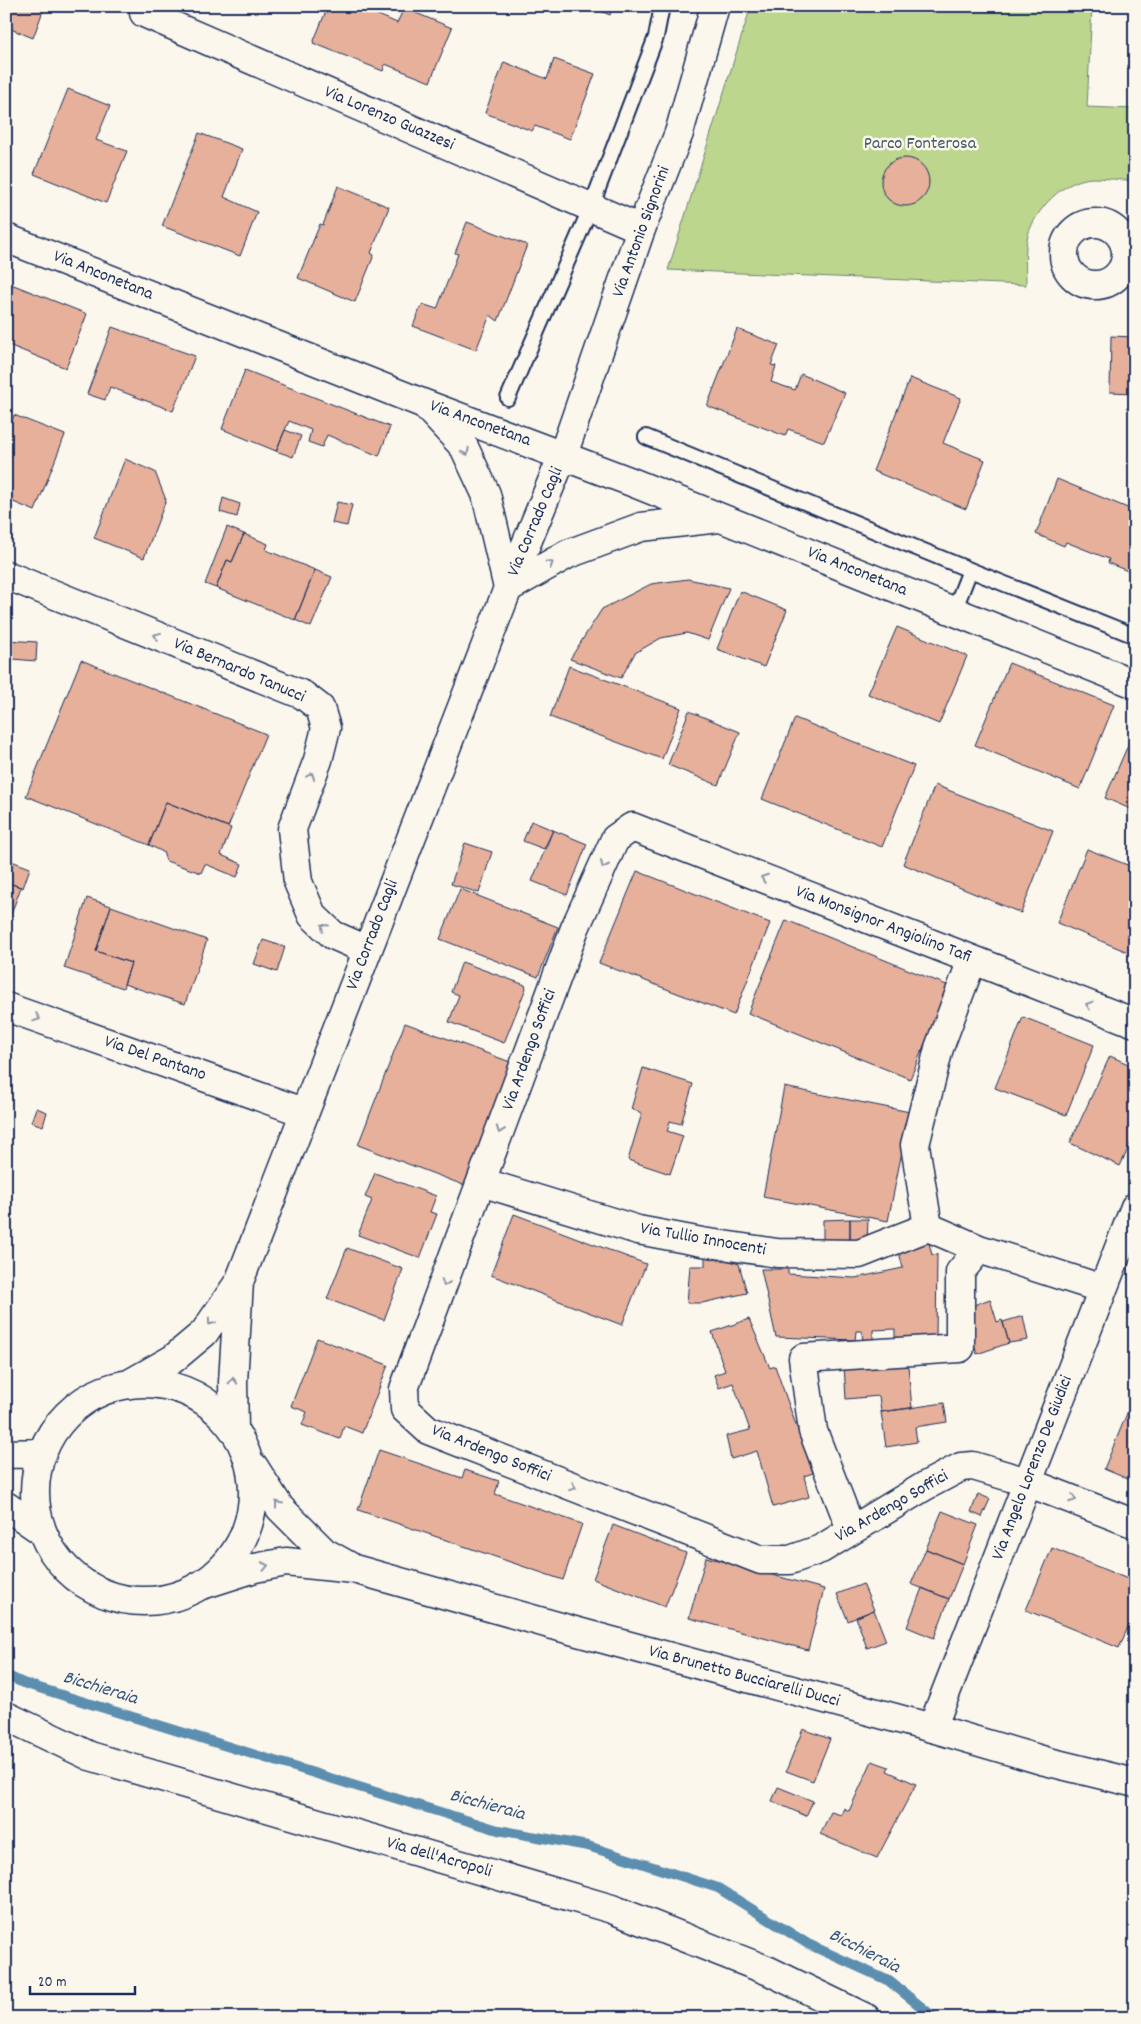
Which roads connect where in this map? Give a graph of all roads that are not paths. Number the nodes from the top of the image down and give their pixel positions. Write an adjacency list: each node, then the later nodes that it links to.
1 (146, 6): 4 (street, Via Lorenzo Guazzesi)
2 (662, 6): 4 (lane)
3 (715, 6): 5 (street, Via Antonio Signorini)
4 (591, 207): 5 (street, Via Lorenzo Guazzesi); 10 (lane)
5 (641, 229): 13 (street, Via Antonio Signorini)
6 (6, 238): 11 (street, Via Anconetana)
7 (1130, 252): 9 (street); 9 (street)
8 (1135, 282): 9 (street)
9 (1103, 284)
10 (508, 398)
11 (422, 403): 13 (street, Via Anconetana); 17 (street, Via Corrado Cagli, one-way to 17)
12 (646, 437): 15 (lane)
13 (563, 455): 14 (street, Via Anconetana); 17 (street, Via Corrado Cagli)
14 (722, 518): 17 (street, Via Corrado Cagli, one-way to 14); 18 (street, Via Anconetana)
15 (970, 570): 18 (lane); 19 (lane)
16 (6, 575): 22 (street, Via Bernardo Tanucci, one-way to 16)
17 (508, 588): 22 (street, Via Corrado Cagli)
18 (954, 611): 20 (street, Via Anconetana)
19 (1135, 636)
20 (1135, 684)
21 (632, 827): 23 (street, Via Monsignor Angiolino Tafi, one-way to 21); 27 (street, Via Ardengo Soffici, one-way to 27)
22 (367, 950): 26 (street, Via Corrado Cagli)
23 (972, 960): 25 (street, Via Monsignor Angiolino Tafi, one-way to 23); 29 (street)
24 (6, 1007): 26 (street, Via Del Pantano, one-way to 26)
25 (1135, 1023)
26 (304, 1112): 31 (street, Via Corrado Cagli)
27 (480, 1182): 29 (street, Via Tullio Innocenti); 41 (street, Via Ardengo Soffici, one-way to 41)
28 (1135, 1207): 32 (street, Via Angelo Lorenzo De Giudici)
29 (928, 1227): 30 (street)
30 (979, 1249): 32 (street); 41 (street)
31 (239, 1282): 33 (street, one-way to 33); 34 (street, one-way to 31)
32 (1103, 1289): 38 (street, Via Angelo Lorenzo De Giudici)
33 (129, 1384): 34 (street); 35 (street)
34 (234, 1429): 37 (street)
35 (42, 1453): 36 (street); 42 (street)
36 (6, 1454)
37 (249, 1460): 43 (street, Via Brunetto Bucciarelli Ducci, one-way to 37); 44 (street)
38 (1028, 1482): 40 (street, Via Ardengo Soffici, one-way to 40); 41 (street, Via Ardengo Soffici); 46 (street, Via Angelo Lorenzo De Giudici)
39 (6, 1506): 42 (street)
40 (1135, 1524)
41 (851, 1529)
42 (42, 1531): 44 (street)
43 (354, 1569): 44 (street, Via Brunetto Bucciarelli Ducci, one-way to 43); 46 (street, Via Brunetto Bucciarelli Ducci)
44 (202, 1585)
45 (6, 1716): 48 (street, Via dell'Acropoli)
46 (932, 1728): 47 (street, Via Brunetto Bucciarelli Ducci)
47 (1135, 1783)
48 (866, 2018)

